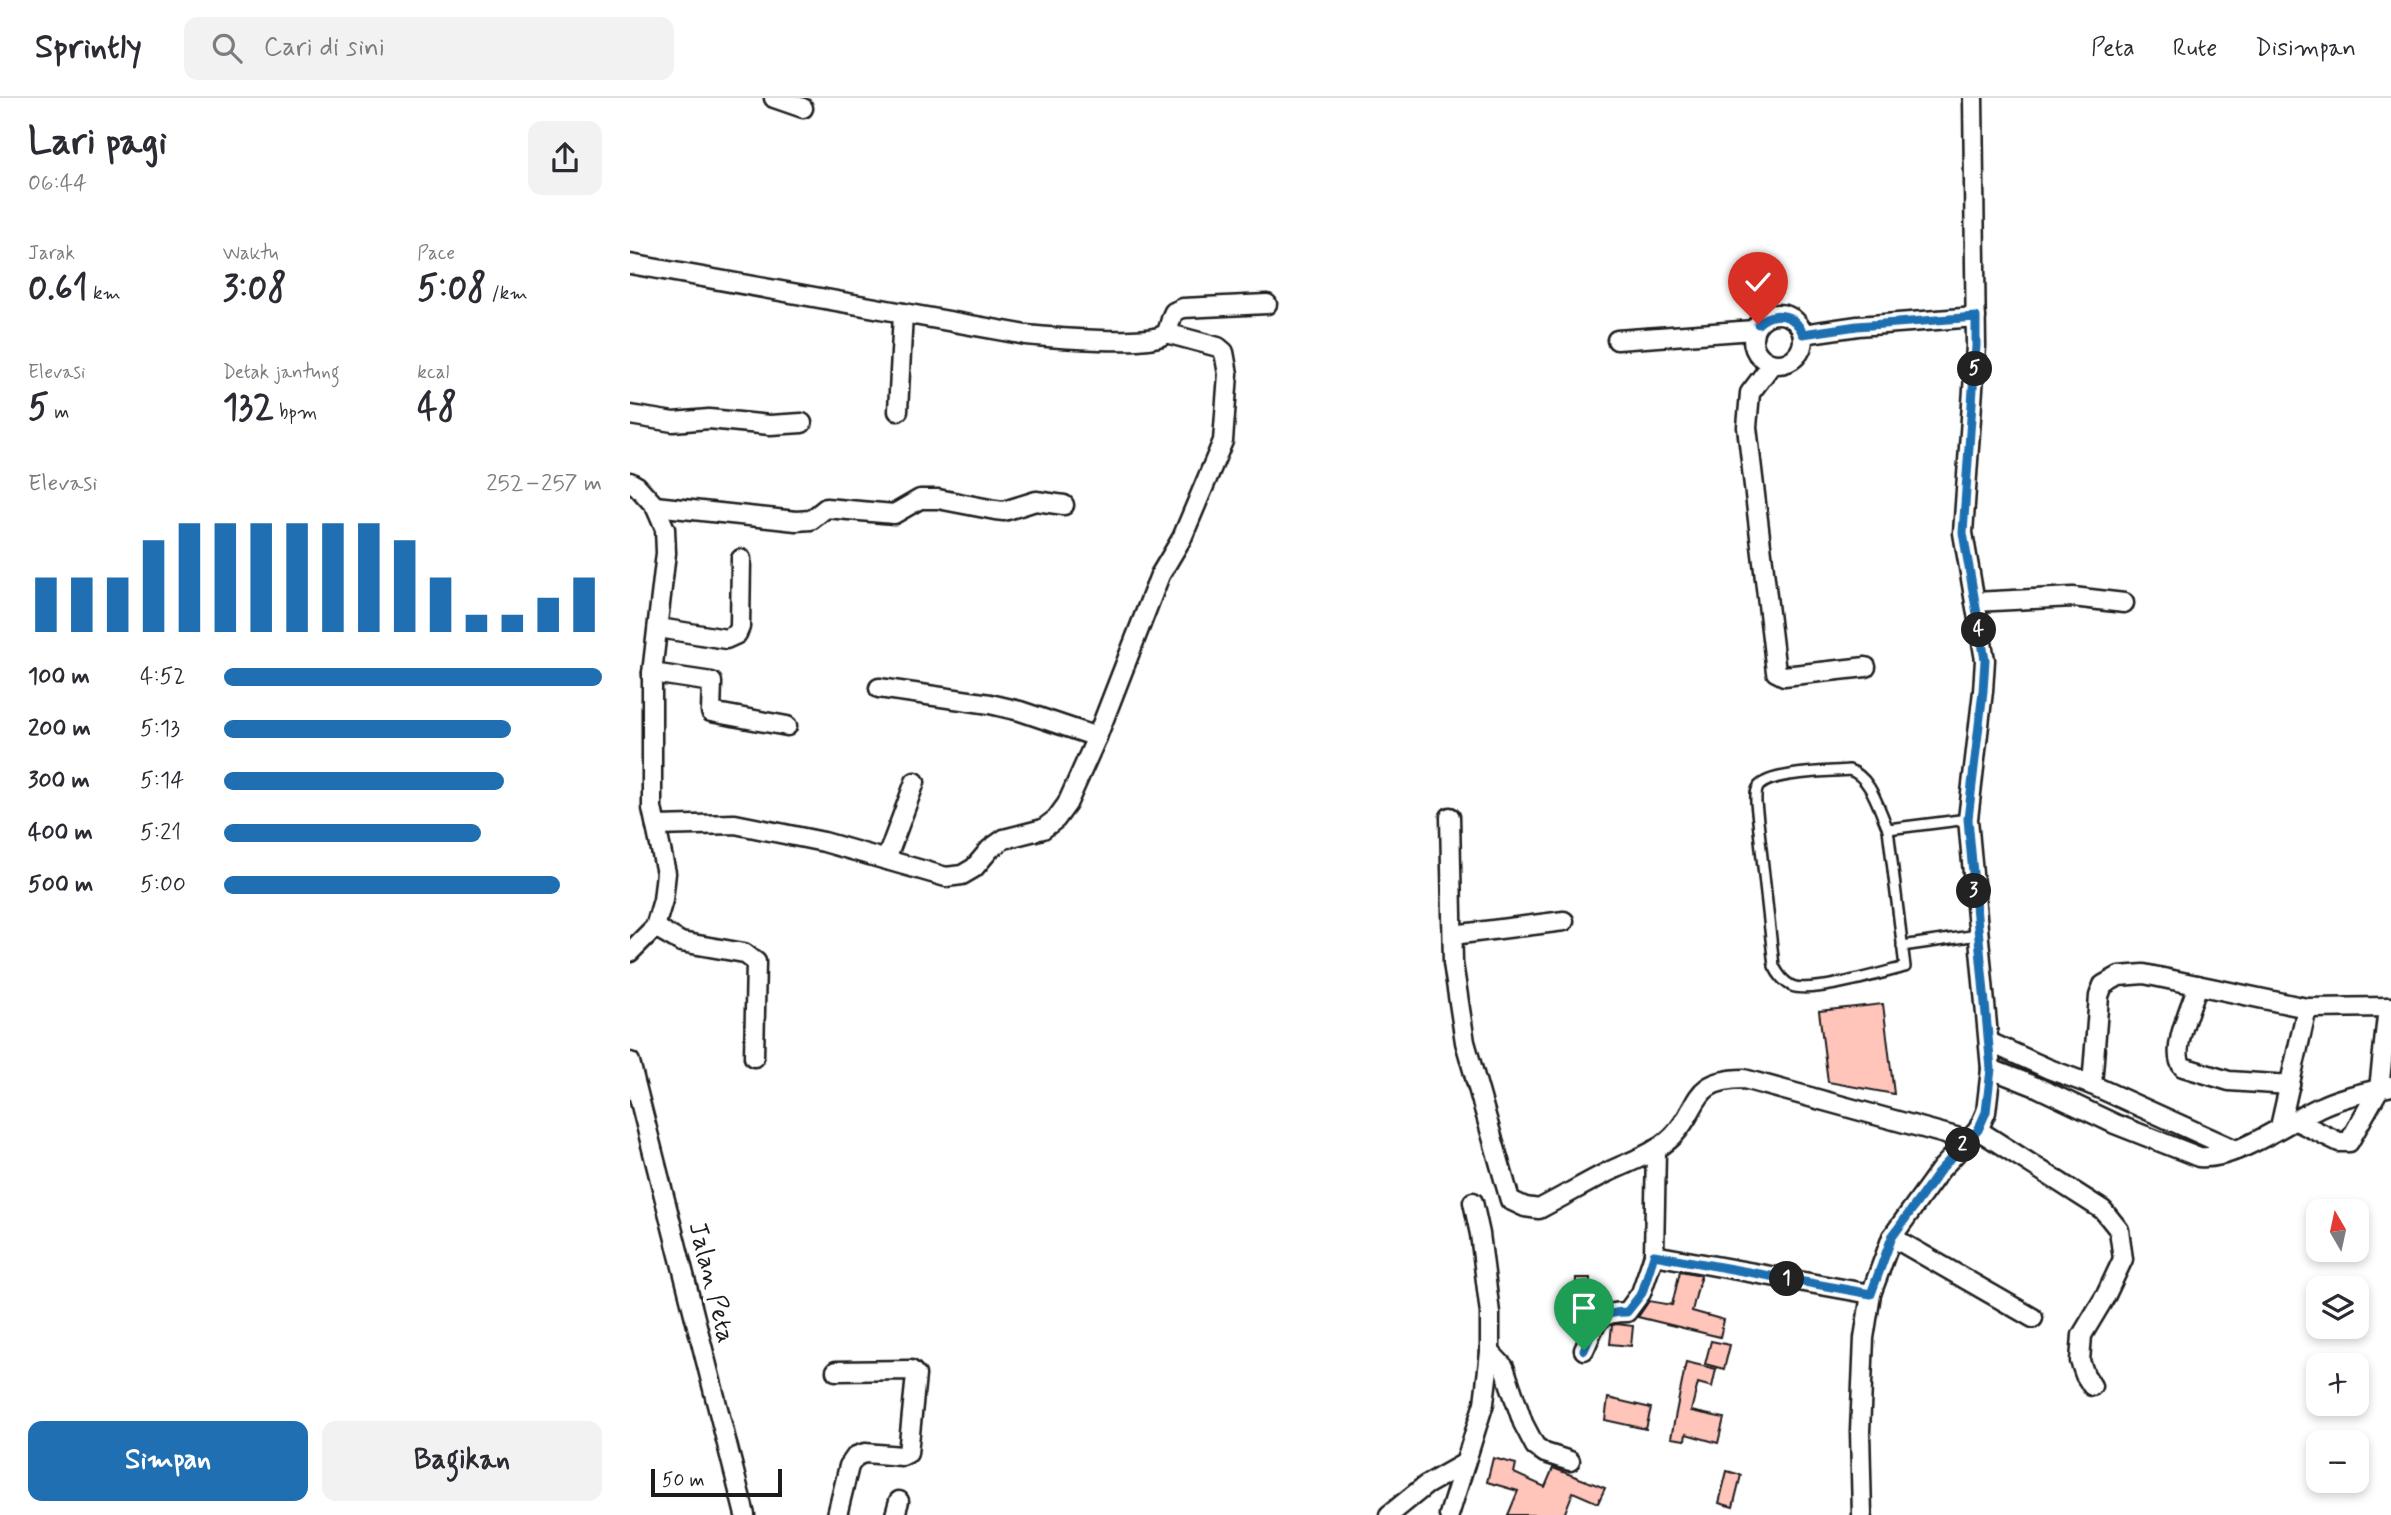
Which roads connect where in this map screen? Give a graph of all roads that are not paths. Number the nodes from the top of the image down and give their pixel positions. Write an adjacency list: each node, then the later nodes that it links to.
1 (774, 98): 3 (street)
2 (1973, 98): 7 (street)
3 (803, 108)
4 (630, 264): 6 (street)
5 (1267, 304): 9 (street)
6 (904, 313): 9 (street); 13 (street)
7 (1976, 317): 10 (street); 20 (street)
8 (1754, 330): 10 (street); 11 (street); 12 (street)
9 (1166, 332): 27 (street)
10 (1803, 334): 12 (street)
11 (1617, 340)
12 (1772, 364): 23 (street)
13 (898, 411)
14 (630, 415): 15 (street)
15 (803, 423)
16 (630, 482): 18 (street)
17 (1064, 505): 18 (street)
18 (656, 506): 22 (street)
19 (741, 559): 22 (street)
20 (1975, 602): 21 (street); 30 (street)
21 (2124, 603)
22 (659, 628): 24 (street)
23 (1867, 667)
24 (652, 673): 26 (street); 31 (street)
25 (880, 688): 27 (street)
26 (787, 726)
27 (1097, 737): 33 (street)
28 (915, 782): 33 (street)
29 (1450, 817): 37 (street)
30 (1968, 819): 32 (lane); 36 (street)
31 (656, 826): 33 (street); 35 (street)
32 (1888, 829): 38 (lane); 38 (lane)
33 (886, 860)
34 (1564, 921): 37 (street)
35 (655, 927): 39 (street); 44 (street)
36 (1978, 935): 38 (lane); 43 (street)
37 (1453, 936): 56 (street)
38 (1902, 946)
39 (630, 952)
40 (2198, 985): 42 (street); 47 (street); 48 (street)
41 (2389, 1007): 42 (street); 49 (street)
42 (2307, 1008): 48 (street)
43 (1989, 1042): 46 (street); 47 (street)
44 (754, 1057)
45 (630, 1062): 69 (street, Jalan Peta)
46 (1991, 1069): 52 (street); 54 (street)
47 (2092, 1085): 50 (street)
48 (2290, 1085): 53 (street)
49 (2385, 1087): 53 (street); 53 (street)
50 (2124, 1099): 51 (street); 52 (street)
51 (2167, 1119): 55 (street); 57 (street)
52 (2115, 1124): 55 (street)
53 (2287, 1124): 57 (street)
54 (1973, 1135): 56 (street); 59 (street); 66 (street)
55 (2158, 1141): 57 (street)
56 (1656, 1149): 60 (street)
57 (2236, 1150)
58 (1473, 1202): 64 (street)
59 (1892, 1237): 61 (street); 62 (street)
60 (1654, 1255): 61 (street); 63 (street)
61 (1871, 1294): 73 (street)
62 (2033, 1318)
63 (1584, 1350)
64 (1490, 1352): 67 (street); 68 (street)
65 (836, 1371): 70 (street)
66 (2092, 1386)
67 (1570, 1461)
68 (1465, 1464): 71 (street); 72 (street)
69 (745, 1515)
70 (837, 1515)
71 (1389, 1515)
72 (1449, 1515)
73 (1862, 1515)

